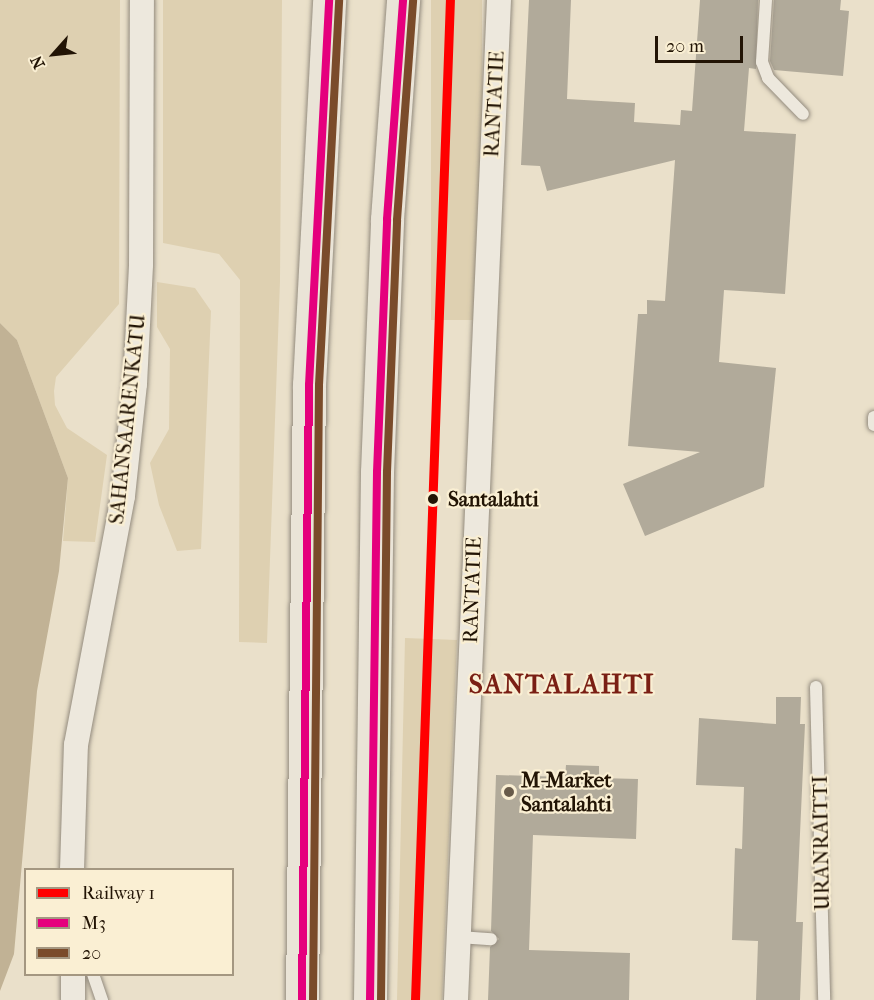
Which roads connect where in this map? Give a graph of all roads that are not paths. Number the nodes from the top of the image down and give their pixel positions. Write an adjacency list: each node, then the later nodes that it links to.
1 (142, 0): 10 (street, SAHANSAARENKATU)
2 (329, 0): 17 (highway)
3 (403, 0): 18 (highway)
4 (499, 0): 11 (street, RANTATIE)
5 (766, 0): 6 (lane)
6 (803, 114)
7 (874, 417): 8 (lane)
8 (874, 425)
9 (816, 687): 20 (lane, URANRAITTI)
10 (72, 868)
11 (459, 938): 12 (lane); 19 (street, RANTATIE)
12 (491, 939)
13 (73, 976): 15 (street)
14 (93, 976): 16 (lane)
15 (73, 1000)
16 (102, 1000)
17 (302, 1000)
18 (370, 1000)
19 (456, 1000)
20 (824, 1000)

